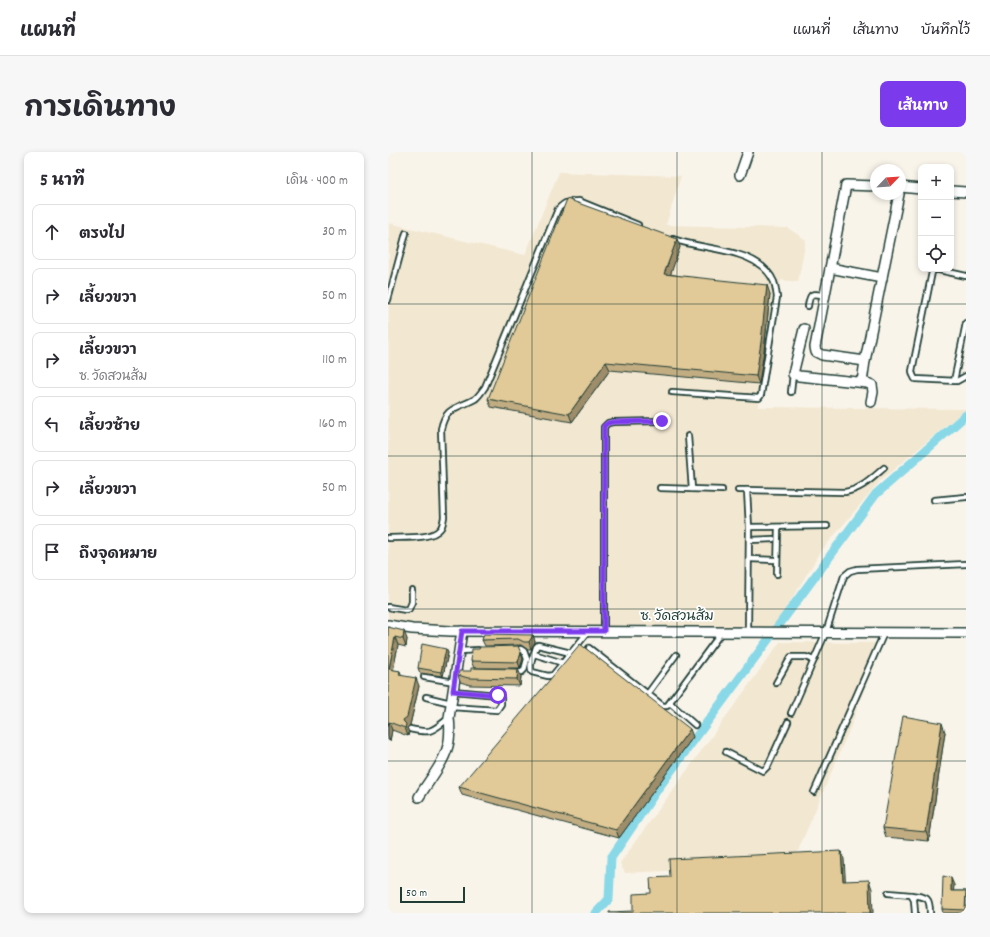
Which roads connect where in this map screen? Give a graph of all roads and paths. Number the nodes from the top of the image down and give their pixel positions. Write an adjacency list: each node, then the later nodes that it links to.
1 (748, 152): 2 (street)
2 (740, 175)
3 (870, 186): 12 (street)
4 (906, 188): 5 (street)
5 (918, 189)
6 (954, 191): 7 (street)
7 (966, 192)
8 (898, 200): 14 (street)
9 (642, 226): 41 (lane)
10 (406, 233): 16 (lane)
11 (670, 238): 25 (lane)
12 (830, 268): 14 (street); 15 (street)
13 (966, 276): 23 (lane)
14 (882, 278): 20 (street)
15 (825, 296): 17 (lane); 20 (street)
16 (388, 300)
17 (808, 306)
18 (966, 323): 23 (lane)
19 (804, 328): 21 (street)
20 (865, 361): 24 (street)
21 (793, 374): 24 (street); 26 (lane)
22 (966, 376): 23 (lane)
23 (954, 381)
24 (862, 382): 27 (street)
25 (672, 392)
26 (791, 392)
27 (871, 402)
28 (662, 421): 53 (lane)
29 (688, 436): 32 (lane)
30 (884, 468): 35 (lane)
31 (660, 488): 32 (lane)
32 (692, 489): 33 (lane)
33 (722, 490)
34 (738, 490): 35 (lane)
35 (748, 490): 39 (lane)
36 (966, 497): 37 (lane)
37 (934, 500)
38 (827, 526): 40 (lane)
39 (749, 527): 40 (lane); 43 (lane)
40 (778, 527): 47 (lane)
41 (388, 538)
42 (773, 539): 43 (lane)
43 (749, 540): 44 (lane)
44 (749, 560): 45 (lane); 55 (lane)
45 (774, 560)
46 (966, 564): 56 (lane)
47 (777, 574)
48 (412, 590): 49 (lane)
49 (388, 607)
50 (388, 625): 51 (street, ซ. วัดสวนส้ม)
51 (462, 631): 52 (street, ซ. วัดสวนส้ม); 62 (street)
52 (590, 631): 53 (street, ซ. วัดสวนส้ม); 63 (lane)
53 (604, 631): 54 (street, ซ. วัดสวนส้ม)
54 (722, 631): 55 (street, ซ. วัดสวนส้ม); 75 (lane)
55 (748, 632): 56 (street, ซ. วัดสวนส้ม)
56 (826, 632): 57 (street, ซ. วัดสวนส้ม); 66 (lane)
57 (884, 633): 58 (street, ซ. วัดสวนส้ม); 83 (lane)
58 (966, 633)
59 (589, 648): 73 (lane)
60 (483, 650): 62 (lane)
61 (506, 650): 68 (lane)
62 (460, 651): 70 (street)
63 (571, 653): 64 (lane); 67 (lane)
64 (534, 654): 67 (lane); 67 (lane)
65 (676, 656): 73 (lane)
66 (814, 660): 71 (lane); 77 (lane)
67 (563, 663)
68 (507, 671)
69 (424, 677): 70 (lane)
70 (455, 682): 72 (street)
71 (776, 683)
72 (453, 691): 76 (street); 76 (lane)
73 (648, 693): 75 (lane)
74 (426, 697): 76 (lane)
75 (670, 703): 80 (lane)
76 (451, 705): 78 (street)
77 (791, 713)
78 (449, 718): 81 (lane); 84 (street)
79 (788, 722): 82 (lane)
80 (695, 725)
81 (410, 729)
82 (726, 752)
83 (814, 792)
84 (419, 797)
85 (888, 893): 86 (lane)
86 (910, 895): 87 (lane); 88 (lane)
87 (915, 913)
88 (930, 913)

